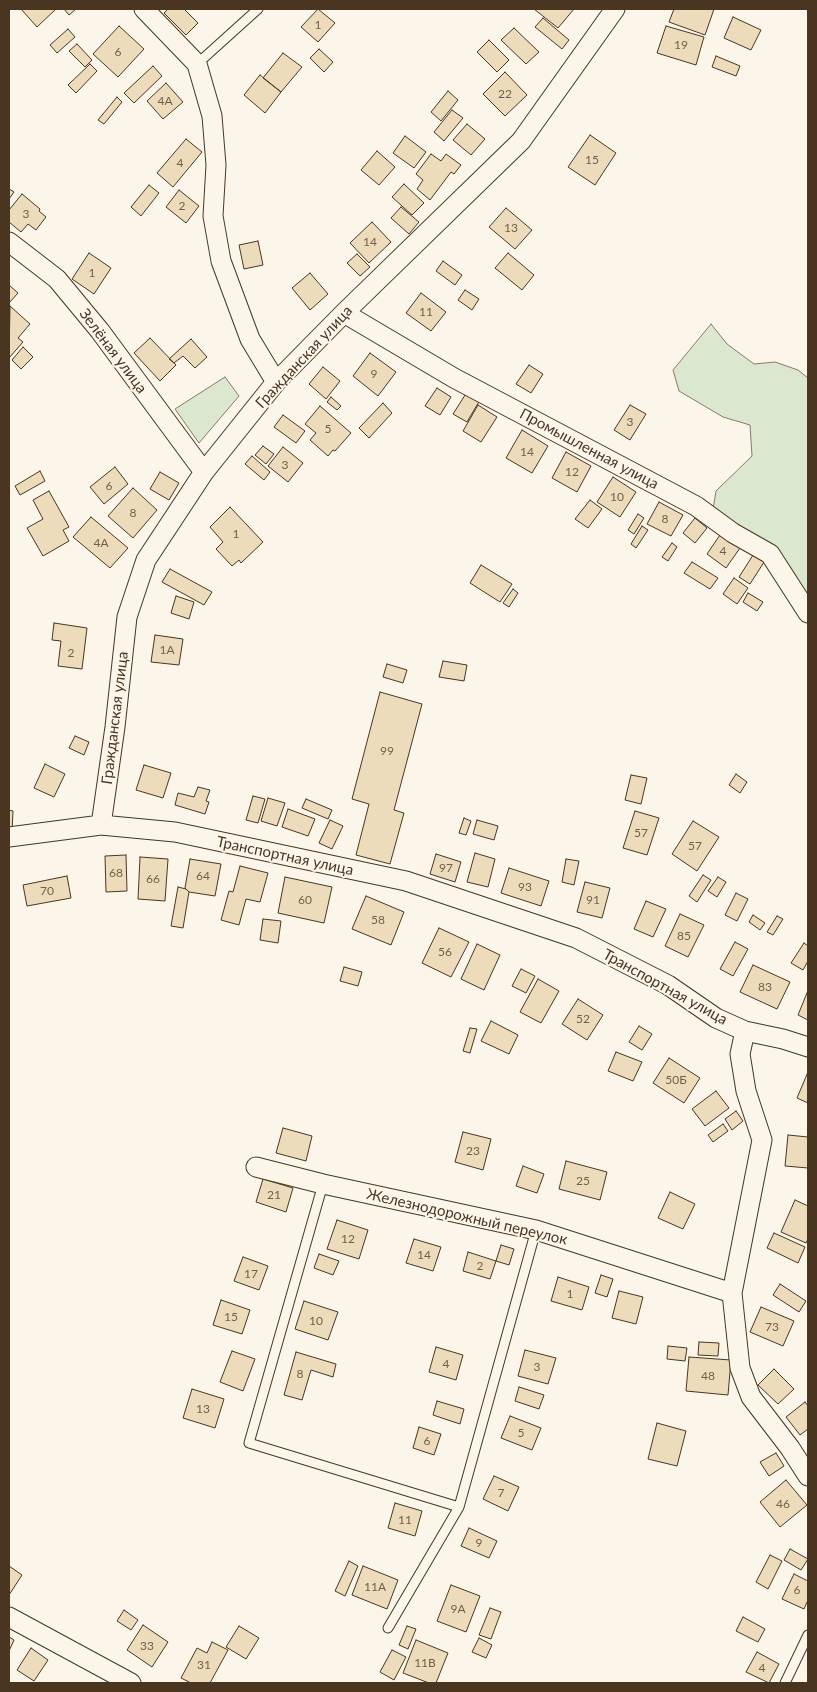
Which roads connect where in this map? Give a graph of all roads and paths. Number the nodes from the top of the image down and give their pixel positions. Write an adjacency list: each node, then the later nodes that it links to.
1 (144, 9): 4 (street)
2 (258, 9): 4 (lane)
3 (615, 9): 6 (street, Гражданская улица)
4 (197, 64): 7 (street)
5 (9, 242): 8 (street, Зелёная улица)
6 (344, 313): 7 (street, Гражданская улица); 9 (street, Промышленная улица)
7 (276, 382): 8 (street, Гражданская улица)
8 (204, 472): 10 (street, Гражданская улица)
9 (808, 613)
10 (100, 826): 11 (street, Транспортная улица); 12 (street, Транспортная улица)
11 (9, 837)
12 (745, 1031): 13 (street); 17 (street, Транспортная улица)
13 (808, 1047)
14 (256, 1167): 15 (street, Железнодорожный переулок)
15 (323, 1184): 16 (street, Железнодорожный переулок); 19 (lane)
16 (536, 1230): 17 (street, Железнодорожный переулок); 19 (lane)
17 (732, 1293): 18 (street, Транспортная улица)
18 (808, 1476)
19 (459, 1508): 21 (lane)
20 (9, 1617): 23 (street)
21 (388, 1628)
22 (808, 1635): 24 (lane)
23 (132, 1683)
24 (785, 1683)

